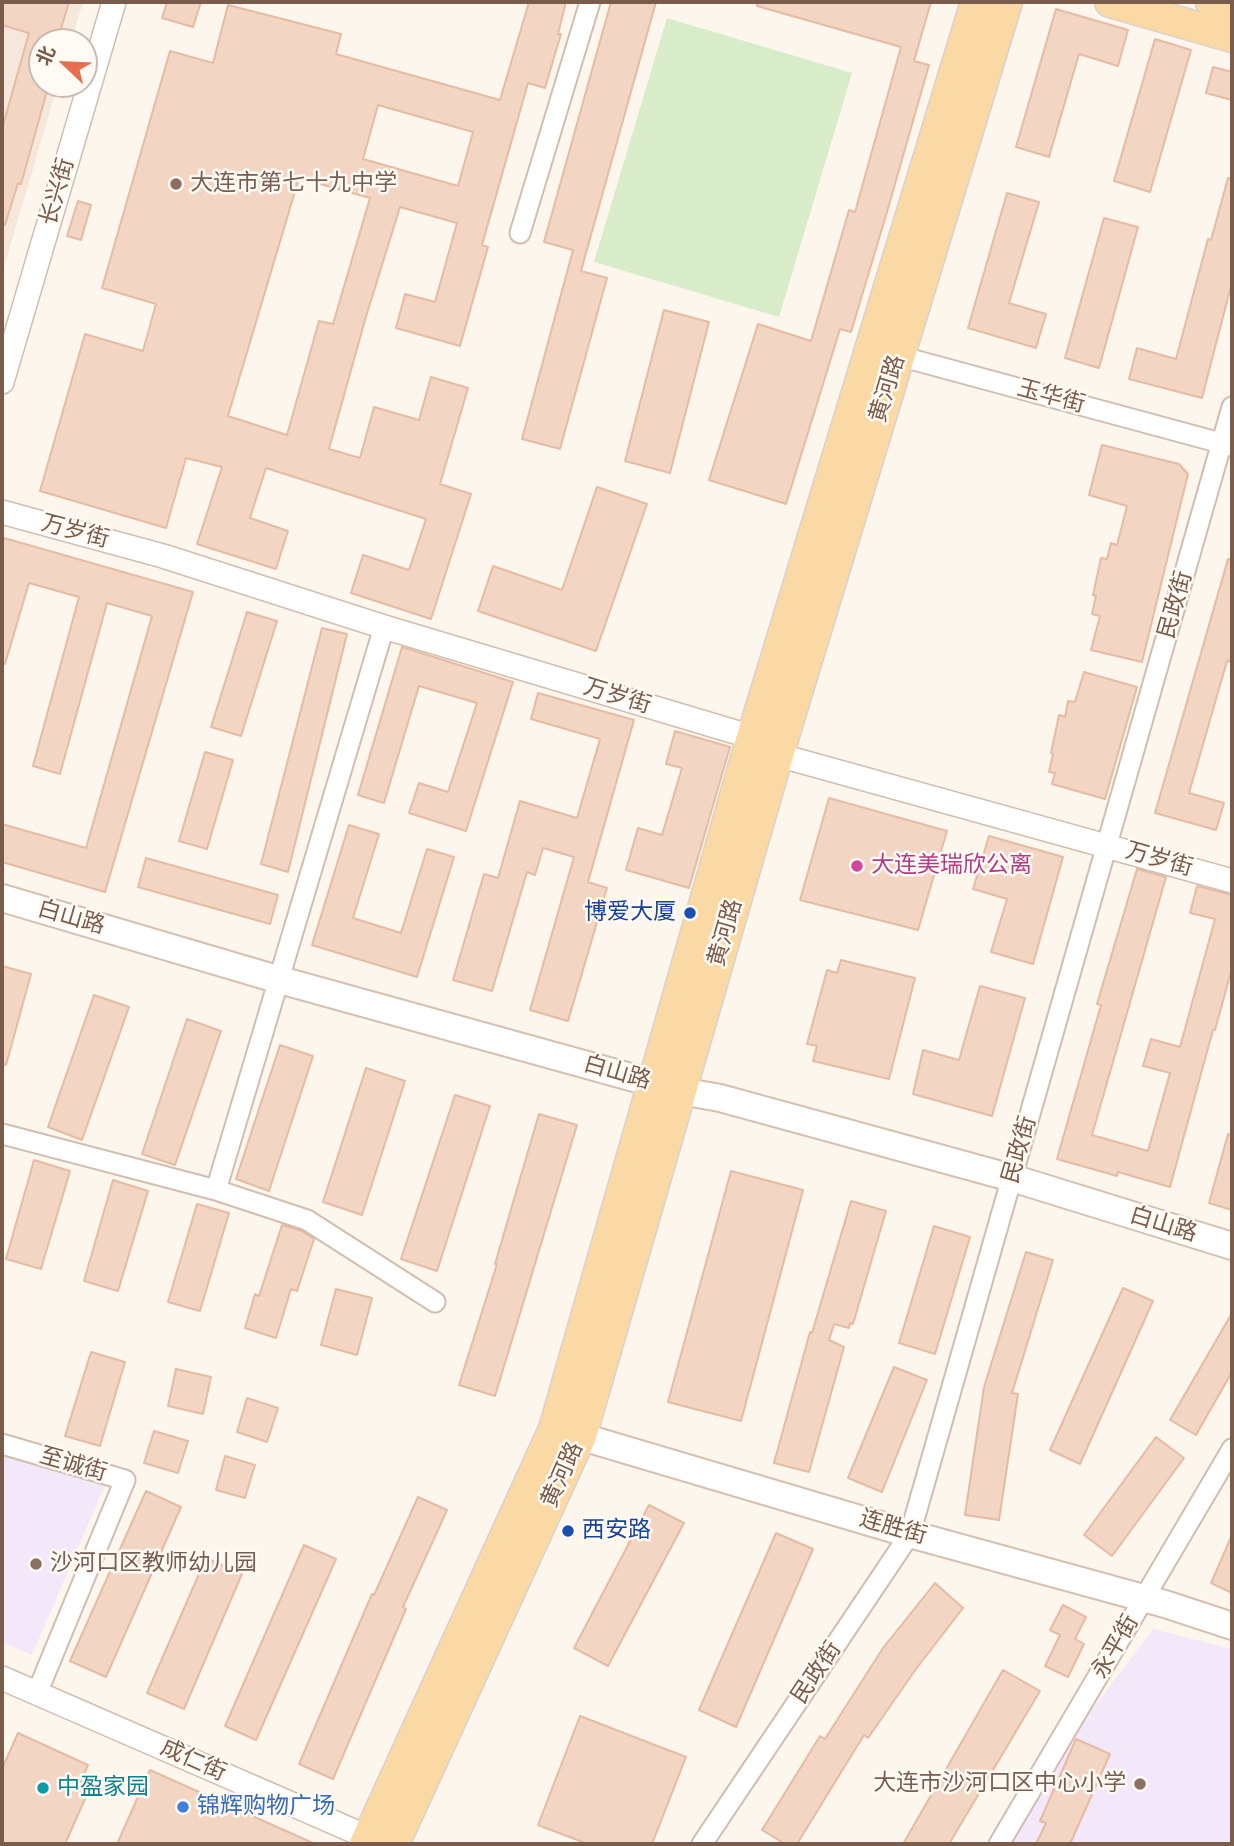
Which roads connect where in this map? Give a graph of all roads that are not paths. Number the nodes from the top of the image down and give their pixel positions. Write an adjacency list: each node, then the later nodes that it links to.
1 (114, 2): 11 (street, 长兴街)
2 (590, 2): 9 (street)
3 (976, 2): 10 (main road, 黄河路)
4 (1007, 2): 10 (main road, 黄河路)
5 (1110, 2): 8 (main road)
6 (1211, 2): 7 (main road)
7 (1232, 8)
8 (1232, 37)
9 (520, 233)
10 (884, 351): 13 (street, 玉华街); 16 (main road, 黄河路); 17 (main road, 黄河路)
11 (2, 382)
12 (1232, 407): 13 (street, 民政街)
13 (1227, 445): 18 (street, 民政街)
14 (2, 512): 15 (street, 万岁街)
15 (384, 627): 16 (street, 万岁街); 21 (street)
16 (752, 737): 17 (street, 万岁街); 22 (main road, 黄河路)
17 (778, 755): 18 (street, 万岁街); 22 (main road, 黄河路)
18 (1107, 846): 19 (street, 万岁街); 24 (street, 民政街)
19 (1232, 881)
20 (2, 898): 21 (main road, 白山路)
21 (280, 980): 22 (main road, 白山路); 25 (street)
22 (667, 1087): 24 (main road, 白山路); 28 (main road, 黄河路)
23 (2, 1134): 25 (street)
24 (1012, 1178): 26 (main road, 白山路); 31 (street, 民政街)
25 (216, 1190): 27 (street)
26 (1232, 1246)
27 (435, 1301)
28 (567, 1432): 31 (main road, 连胜街); 36 (main road, 黄河路)
29 (2, 1444): 35 (street, 至诚街)
30 (1232, 1448): 32 (street, 永平街)
31 (910, 1534): 32 (main road, 连胜街); 37 (street, 民政街)
32 (1144, 1598): 33 (main road, 连胜街); 38 (street, 永平街)
33 (1232, 1626)
34 (2, 1678): 35 (street, 成仁街)
35 (37, 1693): 36 (street, 成仁街)
36 (378, 1843)
37 (702, 1844)
38 (999, 1844)

